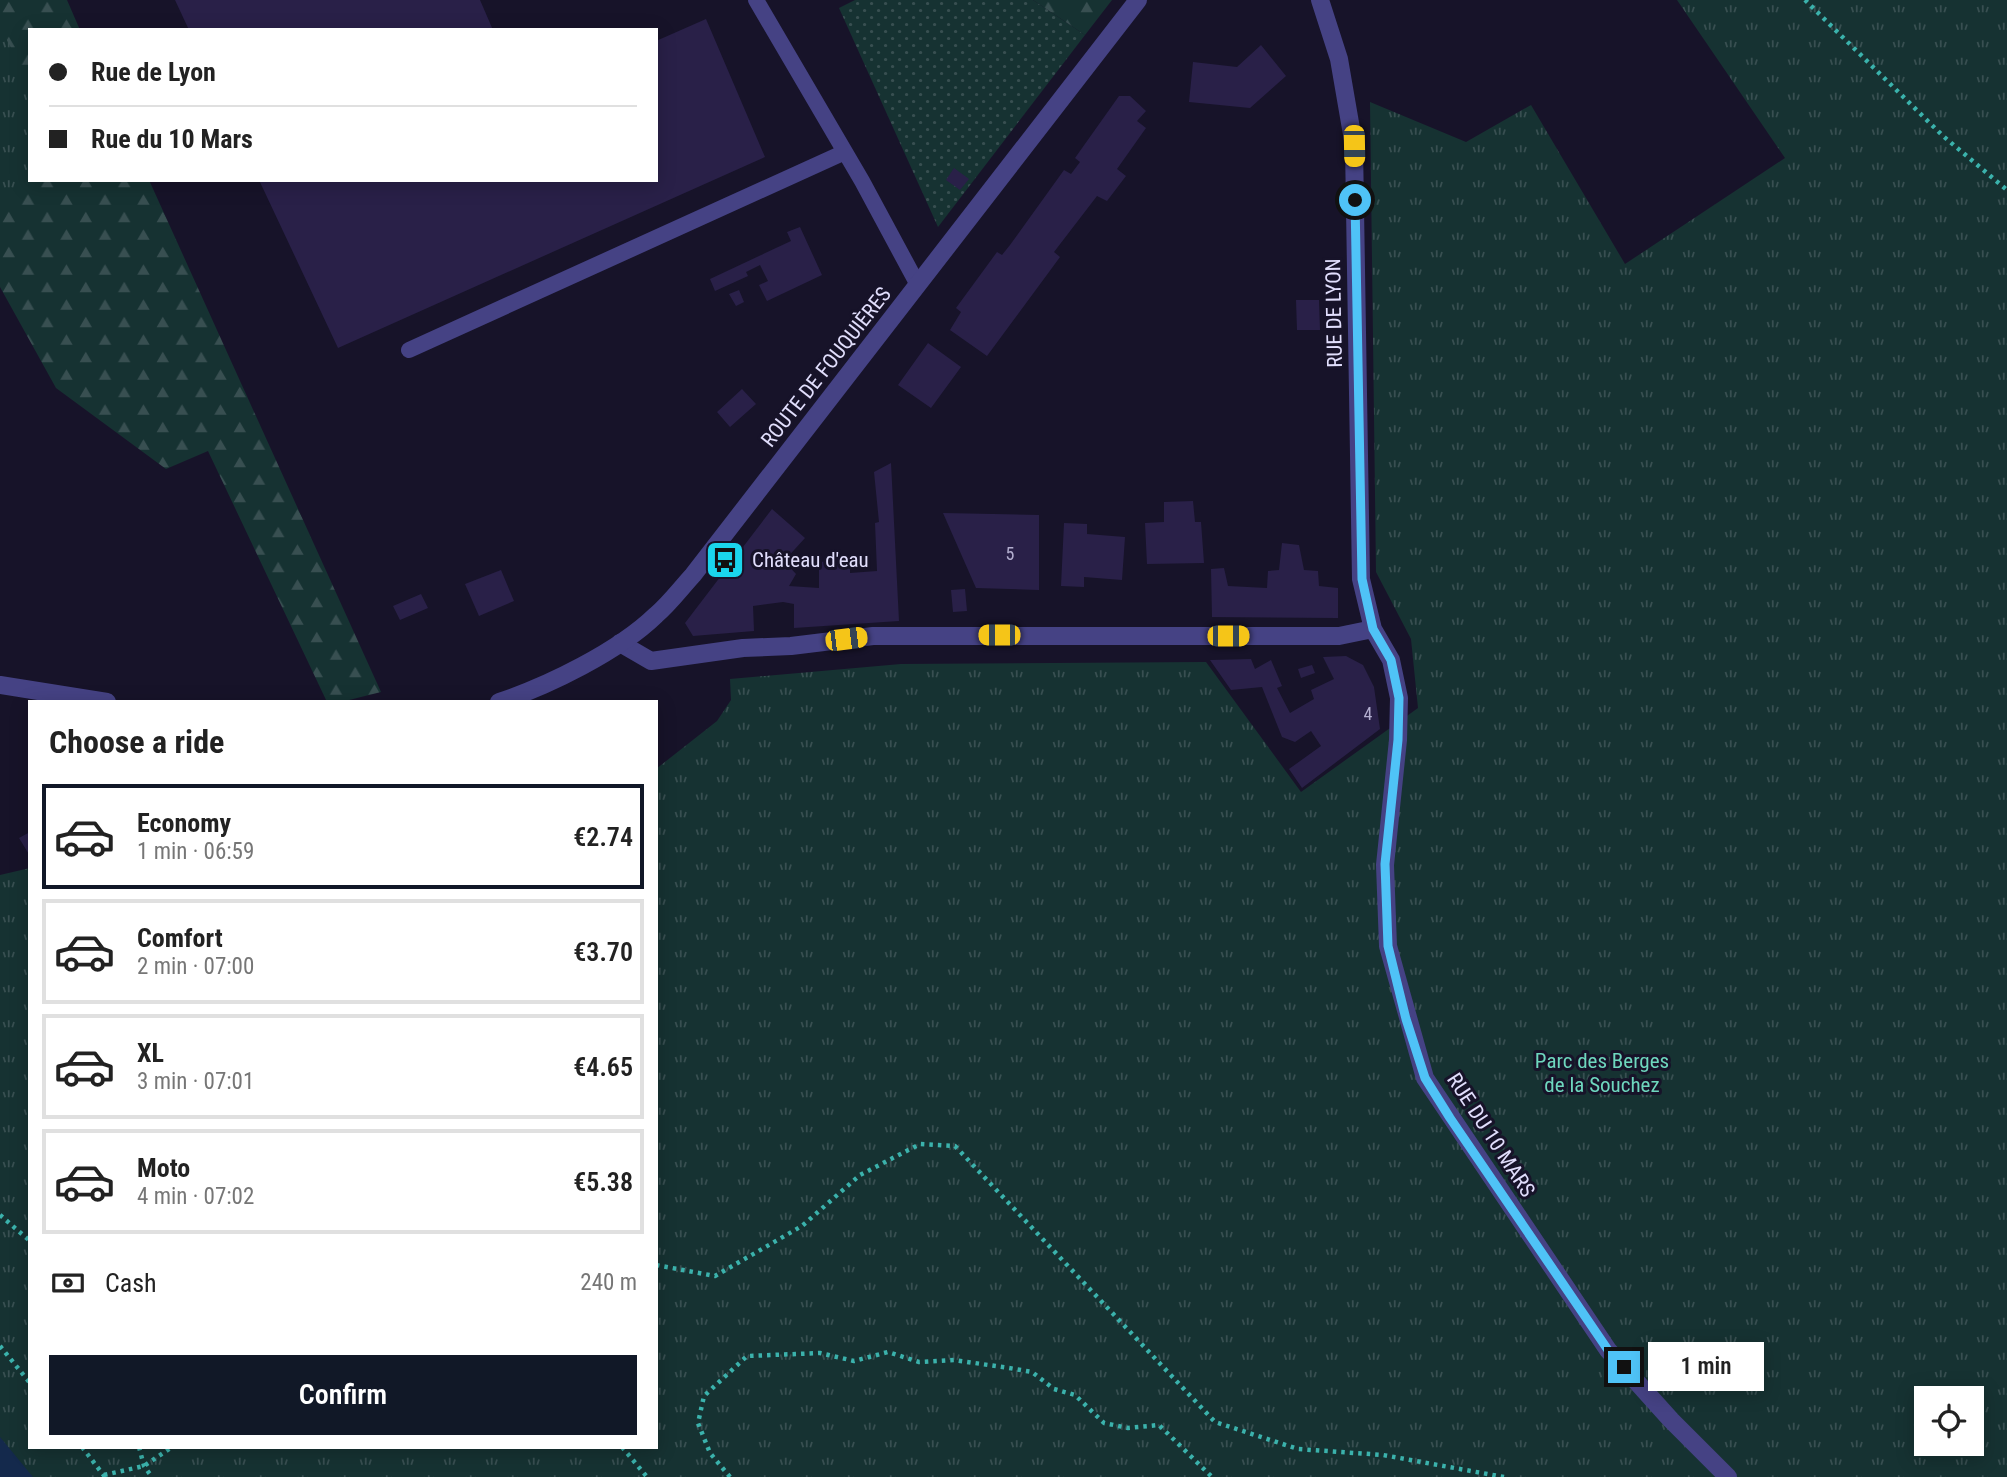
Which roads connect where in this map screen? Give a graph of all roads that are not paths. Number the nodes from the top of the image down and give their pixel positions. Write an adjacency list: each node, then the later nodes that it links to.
1 (756, 0): 4 (lane)
2 (1138, 0): 5 (street, ROUTE DE FOUQUIÈRES)
3 (1320, 0): 7 (street, RUE DE LYON)
4 (845, 152): 5 (lane); 6 (lane)
5 (918, 285): 8 (street, ROUTE DE FOUQUIÈRES)
6 (409, 350)
7 (1373, 629): 8 (street); 12 (street, RUE DU 10 MARS)
8 (620, 643): 11 (street, ROUTE DE FOUQUIÈRES)
9 (0, 685): 10 (street)
10 (94, 700)
11 (505, 700)
12 (1728, 1477)

